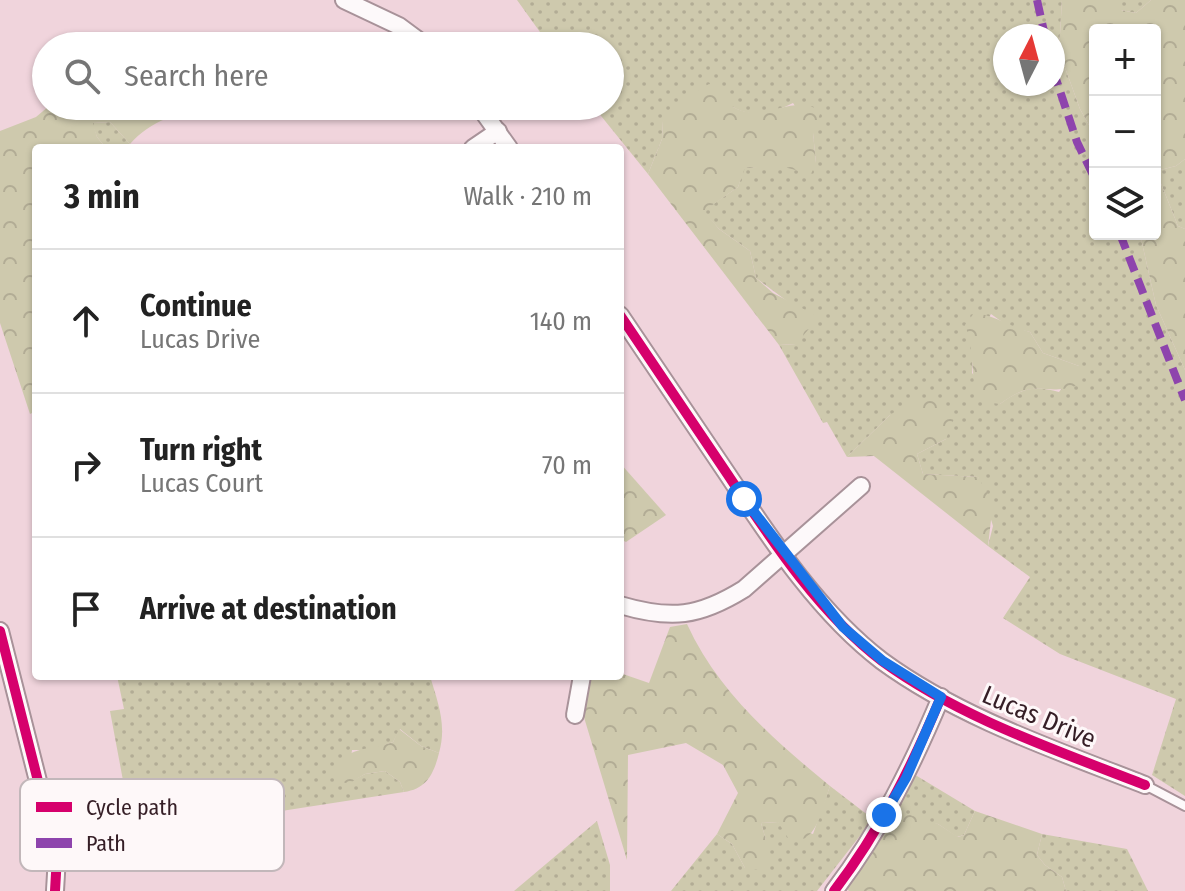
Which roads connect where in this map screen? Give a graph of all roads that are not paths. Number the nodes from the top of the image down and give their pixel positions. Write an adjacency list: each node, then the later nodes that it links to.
1 (344, 0): 2 (street)
2 (407, 32)
3 (490, 120): 4 (street)
4 (498, 131): 5 (street); 6 (street)
5 (479, 144)
6 (506, 144)
7 (624, 321): 9 (street, Lucas Drive)
8 (861, 486): 9 (street)
9 (782, 553): 10 (street); 13 (street, Lucas Drive)
10 (624, 606)
11 (0, 631): 15 (street)
12 (581, 680): 14 (street)
13 (941, 697): 16 (street, Lucas Drive); 20 (street)
14 (575, 715)
15 (37, 779)
16 (1145, 785): 17 (lane)
17 (1185, 806)
18 (56, 871): 19 (street)
19 (55, 891)
20 (834, 891)

